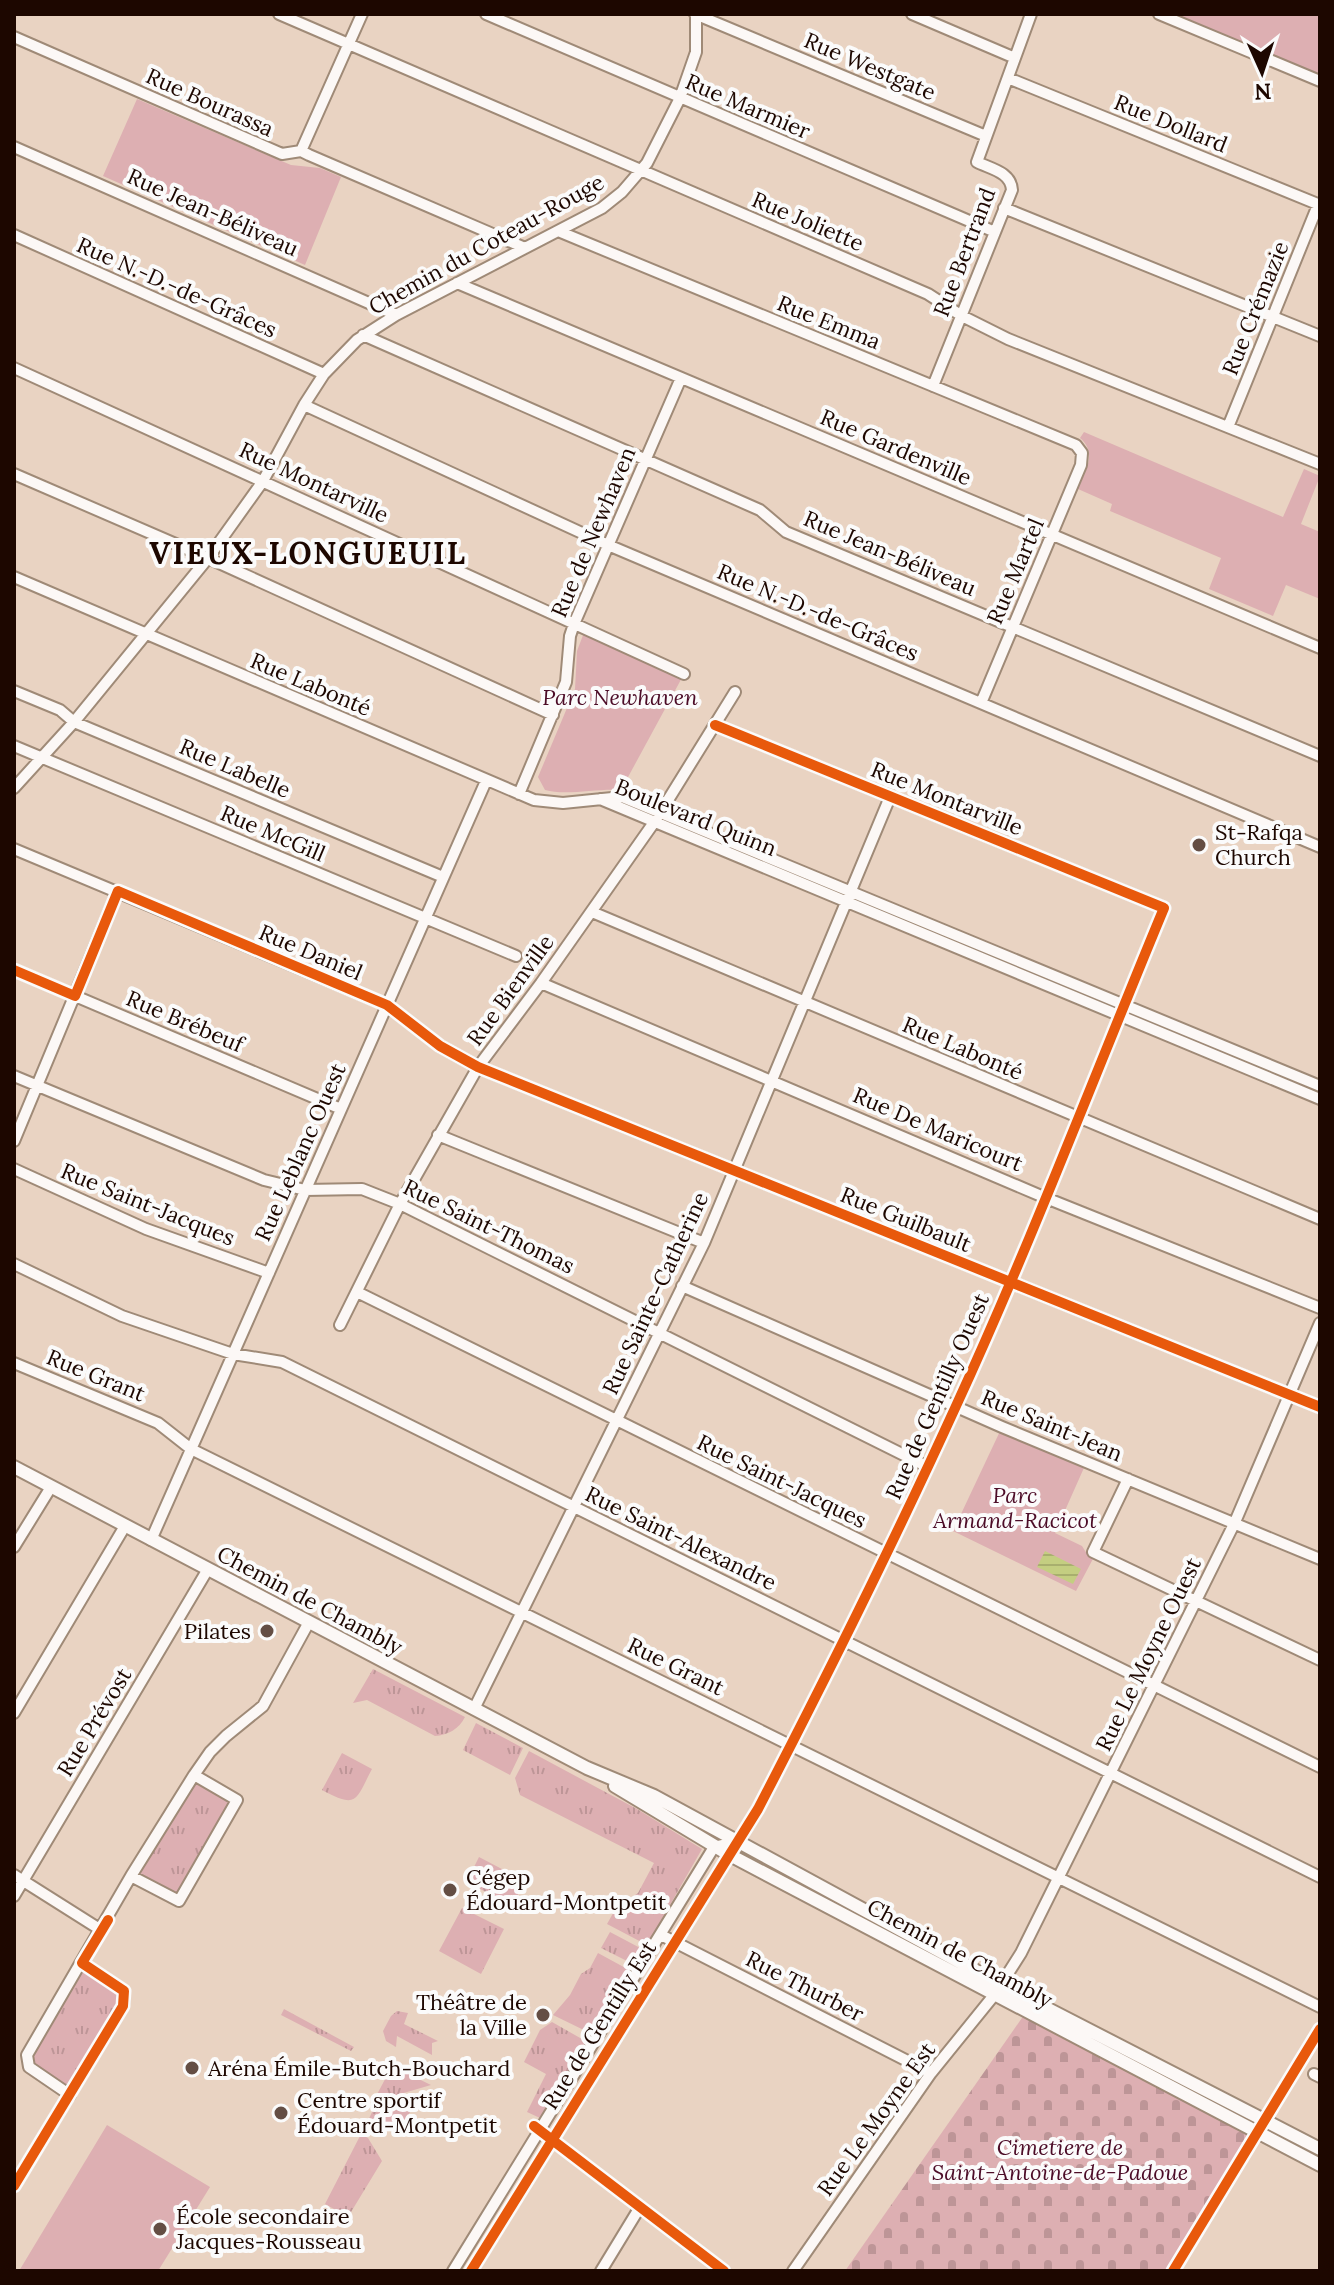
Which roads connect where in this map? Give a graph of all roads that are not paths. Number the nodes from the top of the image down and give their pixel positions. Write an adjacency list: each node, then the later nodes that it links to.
1 (279, 14): 9 (street, Rue Joliette)
2 (362, 14): 9 (street)
3 (486, 14): 13 (street, Rue Marmier)
4 (696, 14): 13 (street, Chemin du Coteau-Rouge); 14 (street, Rue Westgate)
5 (912, 14): 10 (street)
6 (1031, 14): 10 (street, Rue Bertrand)
7 (1159, 14): 12 (street)
8 (14, 37): 16 (street, Rue Bourassa)
9 (348, 44): 16 (street); 17 (street, Rue Joliette)
10 (1015, 58): 11 (street, Rue Bertrand)
11 (1008, 78): 14 (street, Rue Bertrand); 18 (street, Rue Dollard)
12 (1320, 81)
13 (680, 98): 17 (street, Chemin du Coteau-Rouge); 21 (street, Rue Marmier)
14 (986, 136): 19 (street, Rue Bertrand)
15 (14, 147): 27 (street, Rue Jean-Béliveau)
16 (301, 151): 23 (street, Rue Bourassa)
17 (641, 171): 20 (street, Chemin du Coteau-Rouge); 28 (street, Rue Joliette)
18 (1319, 205): 29 (street, Rue Crémazie)
19 (1004, 208): 21 (street, Rue Bertrand); 29 (street)
20 (558, 231): 23 (street, Chemin du Coteau-Rouge); 35 (street, Rue Emma)
21 (995, 232): 28 (street, Rue Bertrand)
22 (14, 235): 33 (street, Rue N.-D.-de-Grâces)
23 (525, 248): 24 (street, Chemin du Coteau-Rouge)
24 (484, 269): 25 (street, Chemin du Coteau-Rouge); 26 (street)
25 (457, 283): 26 (street, Rue Gardenville); 27 (street, Chemin du Coteau-Rouge)
26 (491, 297): 34 (street, Rue Gardenville)
27 (396, 315): 30 (street, Chemin du Coteau-Rouge)
28 (962, 316): 35 (street, Rue Bertrand); 37 (street, Rue Joliette)
29 (1273, 316): 31 (street); 37 (street, Rue Crémazie)
30 (363, 335): 33 (street, Chemin du Coteau-Rouge); 39 (street, Rue Jean-Béliveau)
31 (1320, 336)
32 (14, 368): 42 (street, Rue Montarville)
33 (324, 374): 36 (street, Chemin du Coteau-Rouge)
34 (681, 378): 39 (street, Rue de Newhaven); 43 (street, Rue Gardenville)
35 (933, 386): 38 (street, Rue Emma)
36 (304, 405): 42 (street, Chemin du Coteau-Rouge); 44 (street, Rue N.-D.-de-Grâces)
37 (1228, 427): 40 (street, Rue Joliette)
38 (1082, 453): 43 (street, Rue Martel)
39 (645, 460): 44 (street, Rue de Newhaven); 48 (street, Rue Jean-Béliveau)
40 (1320, 464)
41 (14, 474): 45 (street)
42 (263, 481): 45 (street, Chemin du Coteau-Rouge); 47 (street, Rue Montarville)
43 (1052, 535): 48 (street, Rue Martel); 50 (street, Rue Gardenville)
44 (608, 545): 47 (street, Rue de Newhaven); 54 (street, Rue N.-D.-de-Grâces)
45 (208, 558): 49 (street, Chemin du Coteau-Rouge); 55 (street)
46 (14, 577): 49 (street, Rue Labonté)
47 (574, 624): 51 (street, Rue Montarville); 55 (street, Rue de Newhaven)
48 (1013, 627): 54 (street, Rue Martel); 59 (street, Rue Jean-Béliveau)
49 (147, 635): 56 (street, Chemin du Coteau-Rouge); 61 (street, Rue Labonté)
50 (1320, 648)
51 (684, 674)
52 (14, 691): 56 (street, Rue Labelle)
53 (735, 692): 57 (street, Rue Bienville)
54 (981, 703): 67 (street, Rue N.-D.-de-Grâces)
55 (553, 715): 63 (street, Rue de Newhaven)
56 (74, 722): 60 (street, Chemin du Coteau-Rouge); 69 (street, Rue Labelle)
57 (715, 725): 64 (street, Rue Montarville); 66 (street, Rue Bienville)
58 (14, 746): 60 (street, Rue McGill)
59 (1320, 756)
60 (43, 758): 62 (street, Chemin du Coteau-Rouge); 75 (street, Rue McGill)
61 (486, 781): 63 (street, Rue Labonté); 69 (street, Rue Leblanc Ouest)
62 (14, 788)
63 (519, 794): 65 (street, Rue Labonté)
64 (890, 797): 71 (street, Rue Sainte-Catherine); 73 (street, Rue Montarville)
65 (598, 799): 66 (street, Boulevard Quinn)
66 (658, 816): 71 (street, Boulevard Quinn); 72 (street, Boulevard Quinn); 74 (street, Rue Bienville)
67 (1320, 847)
68 (14, 849): 70 (street, Rue Daniel)
69 (443, 877): 75 (street, Rue Leblanc Ouest)
70 (118, 891): 79 (street); 81 (street, Rue Daniel)
71 (851, 891): 72 (street, Rue Sainte-Catherine); 82 (street, Boulevard Quinn)
72 (846, 902): 80 (street, Rue Sainte-Catherine); 82 (street, Boulevard Quinn)
73 (1164, 908): 82 (street, Rue de Gentilly Ouest)
74 (592, 912): 78 (street, Rue Bienville); 80 (street, Rue Labonté)
75 (425, 918): 76 (street, Rue McGill); 81 (street, Rue Leblanc Ouest)
76 (516, 956)
77 (14, 970): 79 (street, Rue Brébeuf)
78 (541, 983): 83 (street, Rue Bienville); 85 (street, Rue De Maricourt)
79 (75, 996): 86 (street); 89 (street, Rue Brébeuf)
80 (804, 1002): 85 (street, Rue Sainte-Catherine); 90 (street, Rue Labonté)
81 (387, 1005): 83 (street, Rue Daniel); 89 (street, Rue Leblanc Ouest)
82 (1122, 1010): 87 (street, Boulevard Quinn); 88 (street, Boulevard Quinn); 90 (street, Rue de Gentilly Ouest)
83 (478, 1067): 91 (street, Rue Bienville); 94 (street, Rue Guilbault)
84 (14, 1076): 86 (street, Rue Saint-Thomas)
85 (772, 1080): 94 (street, Rue Sainte-Catherine); 96 (street, Rue De Maricourt)
86 (39, 1086): 92 (street); 95 (street, Rue Saint-Thomas)
87 (1320, 1086)
88 (1320, 1099)
89 (341, 1109): 95 (street, Rue Leblanc Ouest)
90 (1077, 1118): 96 (street, Rue de Gentilly Ouest); 98 (street, Rue Labonté)
91 (438, 1135): 97 (street, Rue Bienville); 99 (street)
92 (14, 1141)
93 (14, 1169): 101 (street, Rue Saint-Jacques)
94 (734, 1170): 99 (street, Rue Sainte-Catherine); 102 (street, Rue Guilbault)
95 (305, 1190): 97 (street, Rue Saint-Thomas); 101 (street, Rue Leblanc Ouest)
96 (1046, 1198): 102 (street, Rue de Gentilly Ouest); 105 (street, Rue De Maricourt)
97 (400, 1204): 104 (street, Rue Bienville); 108 (street, Rue Saint-Thomas)
98 (1320, 1219)
99 (704, 1243): 103 (street, Rue Sainte-Catherine)
100 (14, 1264): 109 (street, Rue Saint-Alexandre)
101 (269, 1273): 109 (street, Rue Leblanc Ouest)
102 (1011, 1282): 111 (street, Rue Guilbault); 112 (street, Rue de Gentilly Ouest)
103 (682, 1286): 108 (street, Rue Sainte-Catherine); 112 (street, Rue Saint-Jean)
104 (357, 1292): 107 (street, Rue Bienville); 114 (street, Rue Saint-Jacques)
105 (1320, 1308)
106 (1320, 1323): 111 (street, Rue Le Moyne Ouest)
107 (340, 1325)
108 (659, 1333): 114 (street, Rue Sainte-Catherine); 117 (street, Rue Saint-Thomas)
109 (233, 1354): 115 (street, Rue Leblanc Ouest); 120 (street, Rue Saint-Alexandre)
110 (14, 1363): 115 (street, Rue Grant)
111 (1290, 1395): 113 (street, Rue Guilbault); 121 (street, Rue Le Moyne Ouest)
112 (956, 1407): 117 (street, Rue de Gentilly Ouest); 118 (street, Rue Saint-Jean)
113 (1320, 1407)
114 (616, 1422): 120 (street, Rue Sainte-Catherine); 125 (street, Rue Saint-Jacques)
115 (191, 1449): 123 (street, Rue Leblanc Ouest); 129 (street, Rue Grant)
116 (14, 1467): 119 (main road, Chemin de Chambly)
117 (928, 1467): 125 (street, Rue de Gentilly Ouest)
118 (1128, 1479): 121 (street, Rue Saint-Jean); 128 (street)
119 (51, 1487): 122 (main road, Chemin de Chambly); 124 (street)
120 (574, 1507): 129 (street, Rue Sainte-Catherine); 131 (street, Rue Saint-Alexandre)
121 (1235, 1522): 126 (street, Rue Saint-Jean); 128 (street, Rue Le Moyne Ouest)
122 (125, 1526): 123 (main road, Chemin de Chambly); 135 (street)
123 (151, 1540): 127 (main road, Chemin de Chambly)
124 (14, 1547)
125 (886, 1554): 131 (street, Rue de Gentilly Ouest); 133 (street, Rue Saint-Jacques)
126 (1320, 1559)
127 (208, 1569): 130 (main road, Chemin de Chambly); 146 (street, Rue Prévost)
128 (1197, 1602): 132 (street); 133 (street, Rue Le Moyne Ouest)
129 (522, 1612): 134 (street, Rue Sainte-Catherine); 136 (street, Rue Grant)
130 (309, 1622): 134 (main road, Chemin de Chambly); 140 (street)
131 (844, 1641): 136 (street, Rue de Gentilly Ouest); 139 (street, Rue Saint-Alexandre)
132 (1320, 1660)
133 (1155, 1686): 137 (street, Rue Saint-Jacques); 139 (street, Rue Le Moyne Ouest)
134 (474, 1709): 138 (main road, Chemin de Chambly)
135 (14, 1713)
136 (791, 1745): 141 (street, Rue de Gentilly Ouest); 147 (street, Rue Grant)
137 (1320, 1767)
138 (587, 1768): 141 (main road, Chemin de Chambly); 142 (main road, Chemin de Chambly)
139 (1111, 1774): 145 (street, Rue Saint-Alexandre); 147 (street, Rue Le Moyne Ouest)
140 (194, 1775): 144 (street); 144 (street)
141 (736, 1842): 142 (street); 143 (street, Rue de Gentilly Est); 153 (main road, Chemin de Chambly)
142 (714, 1847): 143 (main road, Chemin de Chambly); 150 (street, Rue de Gentilly Est)
143 (728, 1854): 151 (street, Rue de Gentilly Est); 153 (main road, Chemin de Chambly)
144 (131, 1876): 149 (street)
145 (1320, 1877)
146 (19, 1878): 148 (street, Rue Prévost); 149 (street)
147 (1059, 1878): 153 (street, Rue Le Moyne Ouest); 154 (street, Rue Grant)
148 (14, 1896)
149 (101, 1930): 152 (street)
150 (661, 1935): 151 (street, Rue Thurber); 159 (street, Rue de Gentilly Est)
151 (674, 1942): 156 (street, Rue Thurber); 160 (street, Rue de Gentilly Est)
152 (82, 1963): 158 (street); 158 (street)
153 (998, 1989): 155 (main road, Chemin de Chambly); 156 (street, Rue Le Moyne Est); 157 (main road, Chemin de Chambly)
154 (1320, 2007)
155 (1171, 2071): 157 (main road); 161 (main road, Chemin de Chambly)
156 (931, 2073): 170 (street, Rue Le Moyne Est)
157 (1164, 2083): 162 (main road, Chemin de Chambly)
158 (70, 2095): 163 (street)
159 (538, 2128): 160 (street); 166 (street, Rue de Gentilly Est)
160 (552, 2140): 165 (street); 167 (street, Rue de Gentilly Est)
161 (1320, 2149)
162 (1320, 2165)
163 (18, 2169): 164 (street)
164 (14, 2186)
165 (640, 2207): 168 (street); 169 (street)
166 (453, 2271)
167 (471, 2271)
168 (601, 2271)
169 (723, 2271)
170 (793, 2271)

